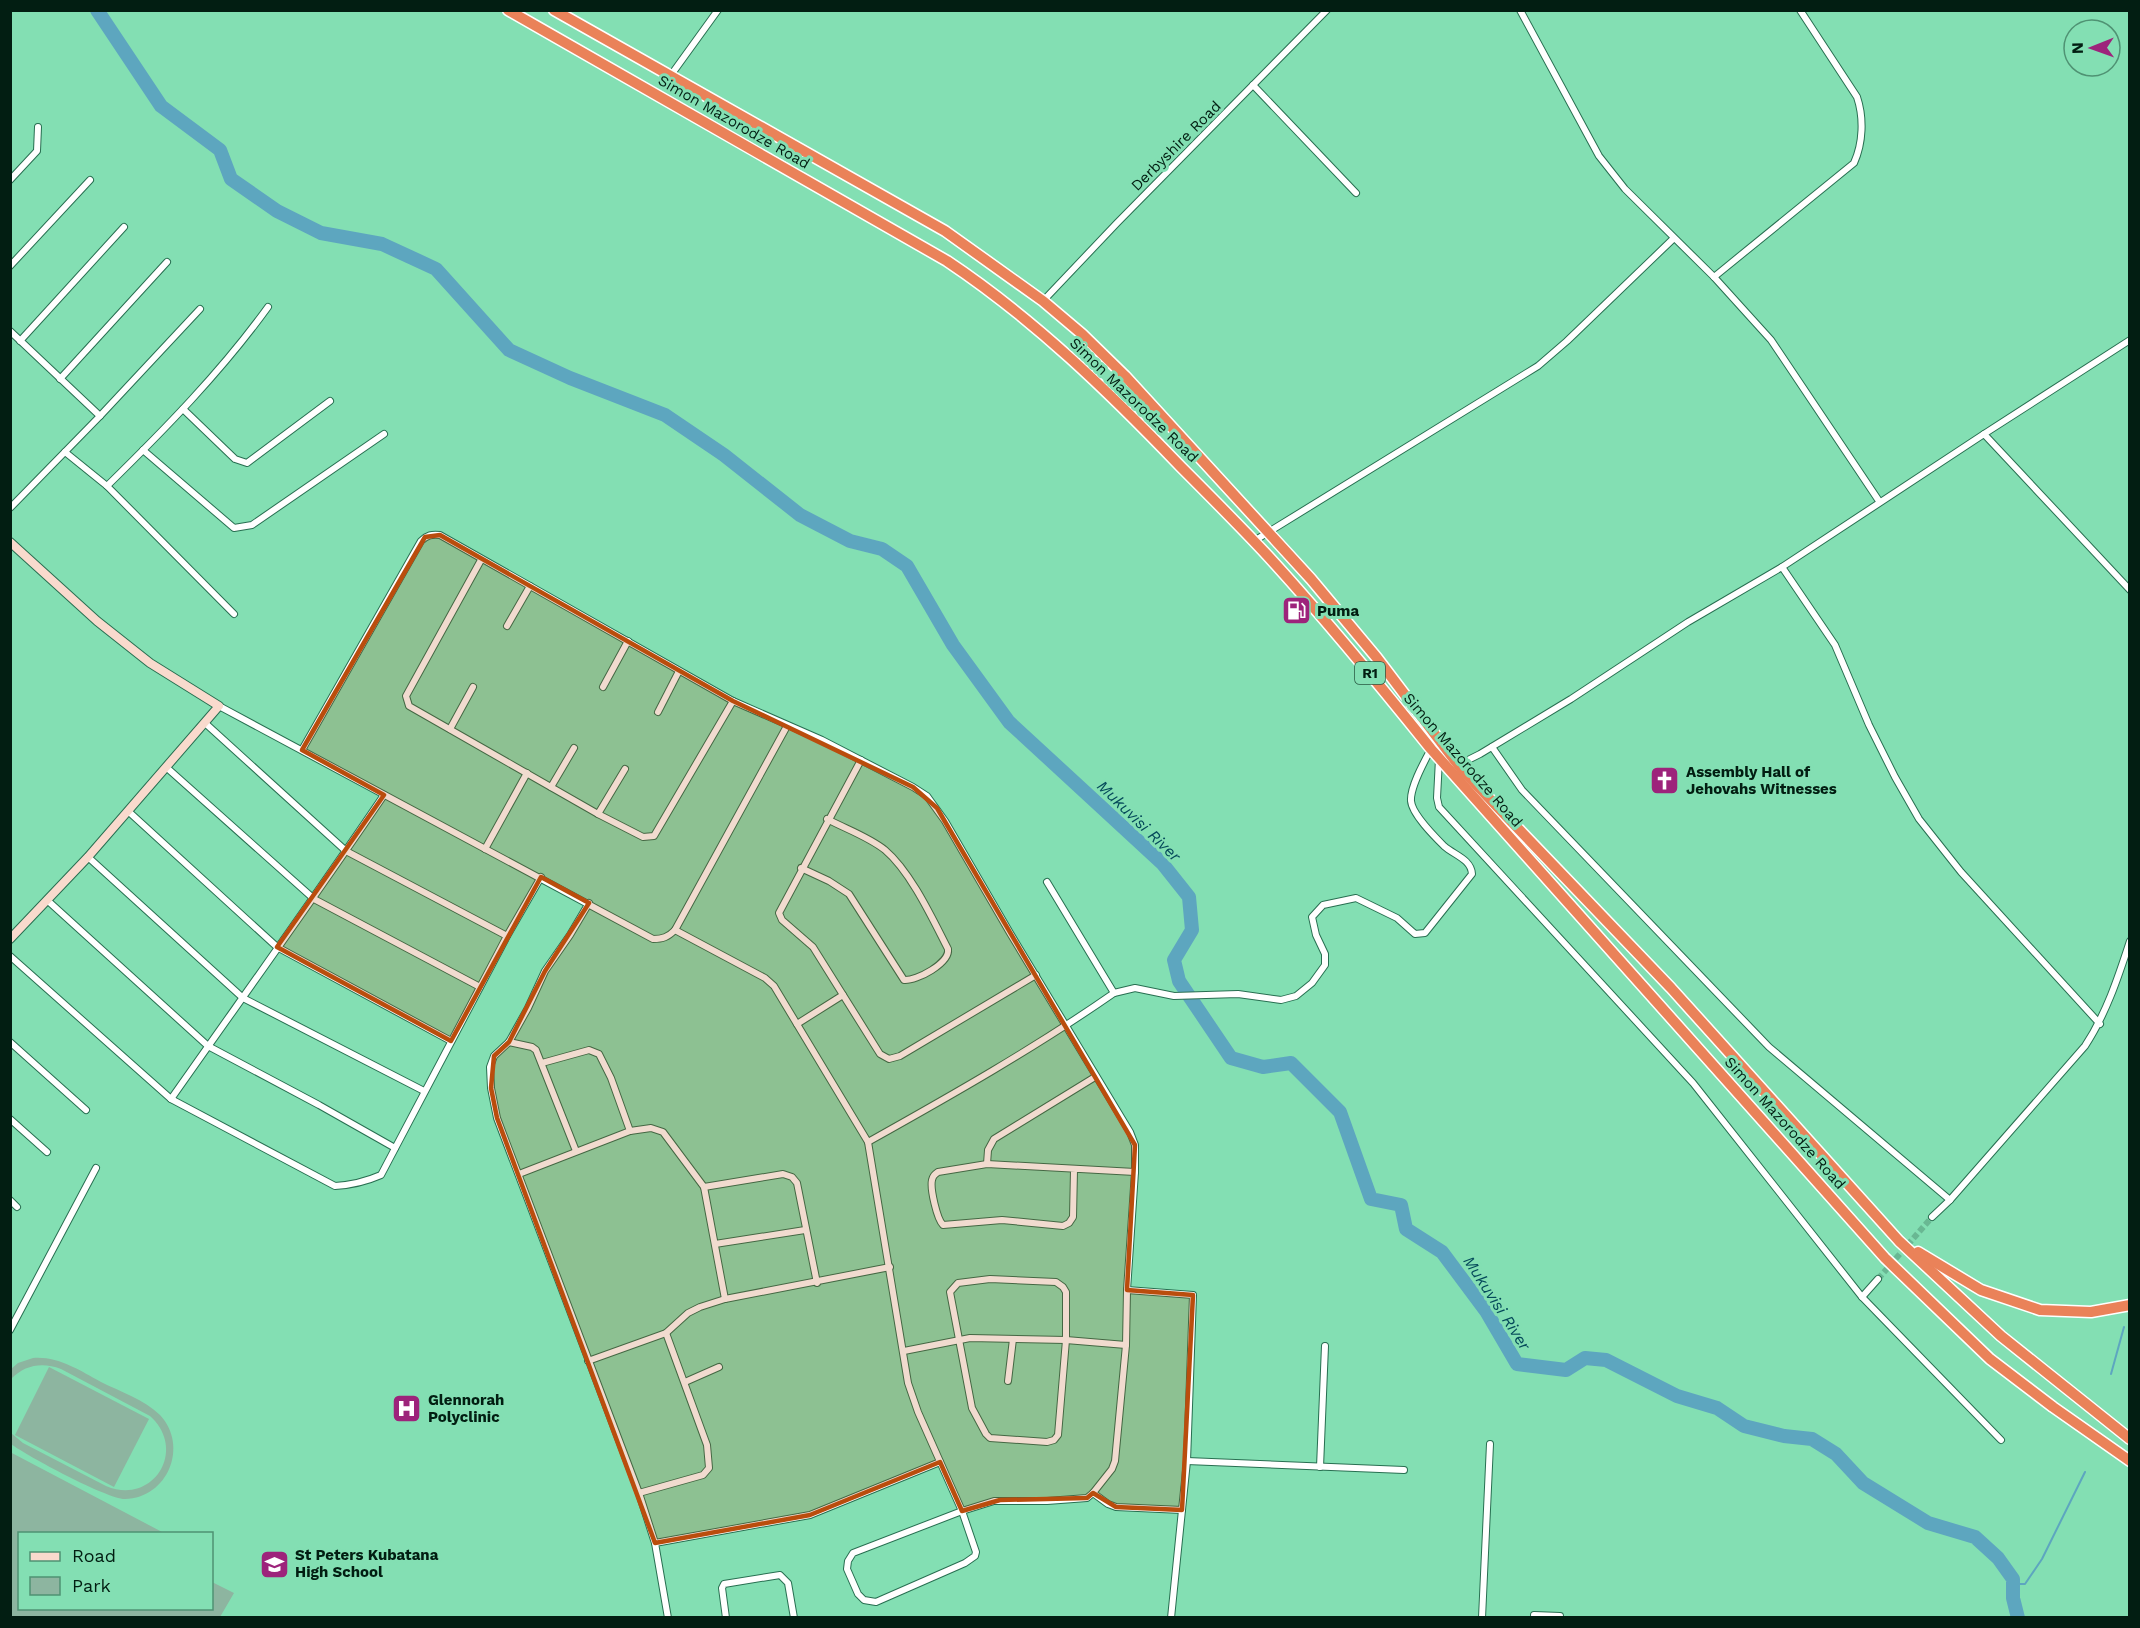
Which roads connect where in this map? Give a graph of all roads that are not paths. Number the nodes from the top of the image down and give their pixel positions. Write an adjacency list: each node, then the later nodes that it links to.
1 (508, 10): 36 (highway, Simon Mazorodze Road / R1)
2 (554, 10): 7 (highway, Simon Mazorodze Road / R1)
3 (718, 10): 7 (street)
4 (1327, 10): 8 (street, Derbyshire Road)
5 (1520, 10): 14 (street)
6 (1800, 10): 17 (street)
7 (671, 75): 18 (highway, Simon Mazorodze Road / R1)
8 (1253, 86): 12 (street); 18 (street, Derbyshire Road)
9 (38, 127): 10 (street)
10 (10, 180)
11 (90, 180): 16 (street)
12 (1356, 194)
13 (124, 227): 23 (street)
14 (1673, 239): 17 (street); 35 (street)
15 (168, 262): 24 (street)
16 (10, 266)
17 (1714, 278): 33 (street)
18 (1043, 301): 35 (highway, Simon Mazorodze Road / R1)
19 (268, 307): 26 (street)
20 (200, 309): 27 (street)
21 (10, 331): 23 (street)
22 (2130, 340): 29 (street)
23 (20, 341): 24 (street)
24 (60, 379): 27 (street)
25 (330, 401): 26 (street)
26 (183, 409): 30 (street)
27 (100, 416): 31 (street)
28 (384, 434): 30 (street)
29 (1984, 434): 33 (street); 41 (street)
30 (143, 450): 32 (street)
31 (65, 452): 32 (street); 34 (street)
32 (107, 486): 42 (street)
33 (1879, 501): 39 (street)
34 (10, 508)
35 (1269, 533): 36 (street); 60 (highway, Simon Mazorodze Road / R1)
36 (1254, 541): 56 (highway, Simon Mazorodze Road / R1)
37 (10, 542): 49 (street)
38 (481, 560): 40 (street); 53 (street); 57 (street)
39 (1782, 567): 54 (street); 90 (street)
40 (530, 586): 43 (street); 44 (street)
41 (2130, 590)
42 (234, 614)
43 (507, 626)
44 (627, 641): 45 (street); 47 (street)
45 (679, 671): 48 (street); 50 (street)
46 (473, 687): 53 (street)
47 (603, 687)
48 (733, 701): 52 (street); 67 (street)
49 (219, 706): 51 (street); 57 (street)
50 (658, 712)
51 (205, 723): 61 (street); 70 (street)
52 (787, 726): 59 (street); 78 (street)
53 (450, 729): 63 (street)
54 (1492, 747): 60 (street); 114 (street)
55 (574, 748): 64 (street)
56 (1431, 749): 58 (highway, Simon Mazorodze Road / R1); 86 (street)
57 (302, 750): 65 (street)
58 (1439, 758): 124 (street); 143 (highway, Simon Mazorodze Road / R1)
59 (861, 760): 68 (street); 84 (street)
60 (1458, 765): 118 (highway, Simon Mazorodze Road / R1)
61 (166, 767): 66 (street); 75 (street)
62 (625, 770): 67 (street)
63 (527, 773): 64 (street); 69 (street)
64 (551, 787): 67 (street)
65 (384, 795): 69 (street); 70 (street)
66 (128, 811): 71 (street); 82 (street)
67 (598, 814)
68 (827, 819): 72 (street); 72 (street)
69 (485, 849): 73 (street)
70 (346, 851): 75 (street); 79 (street)
71 (88, 857): 76 (street); 88 (street)
72 (801, 868): 87 (street)
73 (541, 877): 77 (street); 79 (street)
74 (1047, 882): 86 (street)
75 (314, 899): 82 (street); 85 (street)
76 (47, 900): 80 (street); 95 (street)
77 (589, 903): 78 (street); 94 (street)
78 (675, 930): 89 (street)
79 (507, 936): 85 (street)
80 (10, 939)
81 (2130, 941): 90 (street)
82 (277, 947): 88 (street); 92 (street)
83 (10, 956): 99 (street)
84 (1036, 975): 87 (street); 91 (street)
85 (480, 987): 92 (street)
86 (1114, 993): 91 (street)
87 (843, 995): 89 (street)
88 (243, 998): 95 (street); 98 (street)
89 (797, 1024): 103 (street)
90 (2100, 1024): 114 (street)
91 (1067, 1026): 97 (street); 103 (street)
92 (451, 1041): 98 (street)
93 (10, 1042): 100 (street)
94 (509, 1042): 96 (street); 111 (street)
95 (208, 1046): 99 (street); 104 (street)
96 (542, 1063): 102 (street); 105 (street)
97 (1095, 1077): 107 (street); 110 (street)
98 (424, 1091): 104 (street)
99 (171, 1099): 104 (street)
100 (86, 1110)
101 (10, 1119): 106 (street)
102 (630, 1131): 105 (street); 112 (street)
103 (868, 1142): 120 (street)
104 (395, 1148)
105 (576, 1151): 111 (street)
106 (47, 1152)
107 (987, 1164): 109 (street); 109 (street)
108 (96, 1168): 127 (street)
109 (1074, 1170): 110 (street)
110 (1135, 1172): 123 (street)
111 (519, 1174): 135 (street)
112 (704, 1188): 117 (street); 119 (street)
113 (10, 1200): 115 (street)
114 (1950, 1200): 116 (street)
115 (17, 1206)
116 (1932, 1217)
117 (805, 1230): 119 (street); 122 (street)
118 (1899, 1241): 126 (highway); 139 (highway, Simon Mazorodze Road / R1)
119 (715, 1244): 125 (street)
120 (890, 1266): 122 (street); 134 (street)
121 (1878, 1278): 124 (street)
122 (817, 1283): 125 (street)
123 (1127, 1290): 132 (street); 142 (street)
124 (1862, 1297): 140 (street)
125 (725, 1299): 128 (street)
126 (2130, 1305)
127 (10, 1330)
128 (666, 1333): 135 (street); 138 (street)
129 (1013, 1339): 130 (street); 131 (street); 137 (street)
130 (960, 1340): 131 (street); 131 (street); 134 (street)
131 (1066, 1340): 132 (street)
132 (1126, 1345): 148 (street)
133 (1325, 1346): 145 (street)
134 (904, 1351): 144 (street)
135 (588, 1361): 147 (street)
136 (719, 1367): 138 (street)
137 (1008, 1381)
138 (685, 1382): 147 (street)
139 (2130, 1438)
140 (2001, 1440)
141 (1490, 1444): 159 (street)
142 (1186, 1461): 145 (street); 149 (street)
143 (2129, 1461)
144 (940, 1462): 150 (street); 151 (street)
145 (1320, 1467): 146 (street)
146 (1404, 1470)
147 (639, 1493): 151 (street)
148 (1094, 1493): 149 (street); 150 (street)
149 (1182, 1510): 158 (street)
150 (962, 1511): 150 (street)
151 (655, 1543): 155 (street)
152 (1534, 1615): 153 (street)
153 (1548, 1616): 154 (street)
154 (1560, 1616)
155 (668, 1617)
156 (726, 1617): 157 (street)
157 (794, 1617)
158 (1171, 1617)
159 (1482, 1617)

